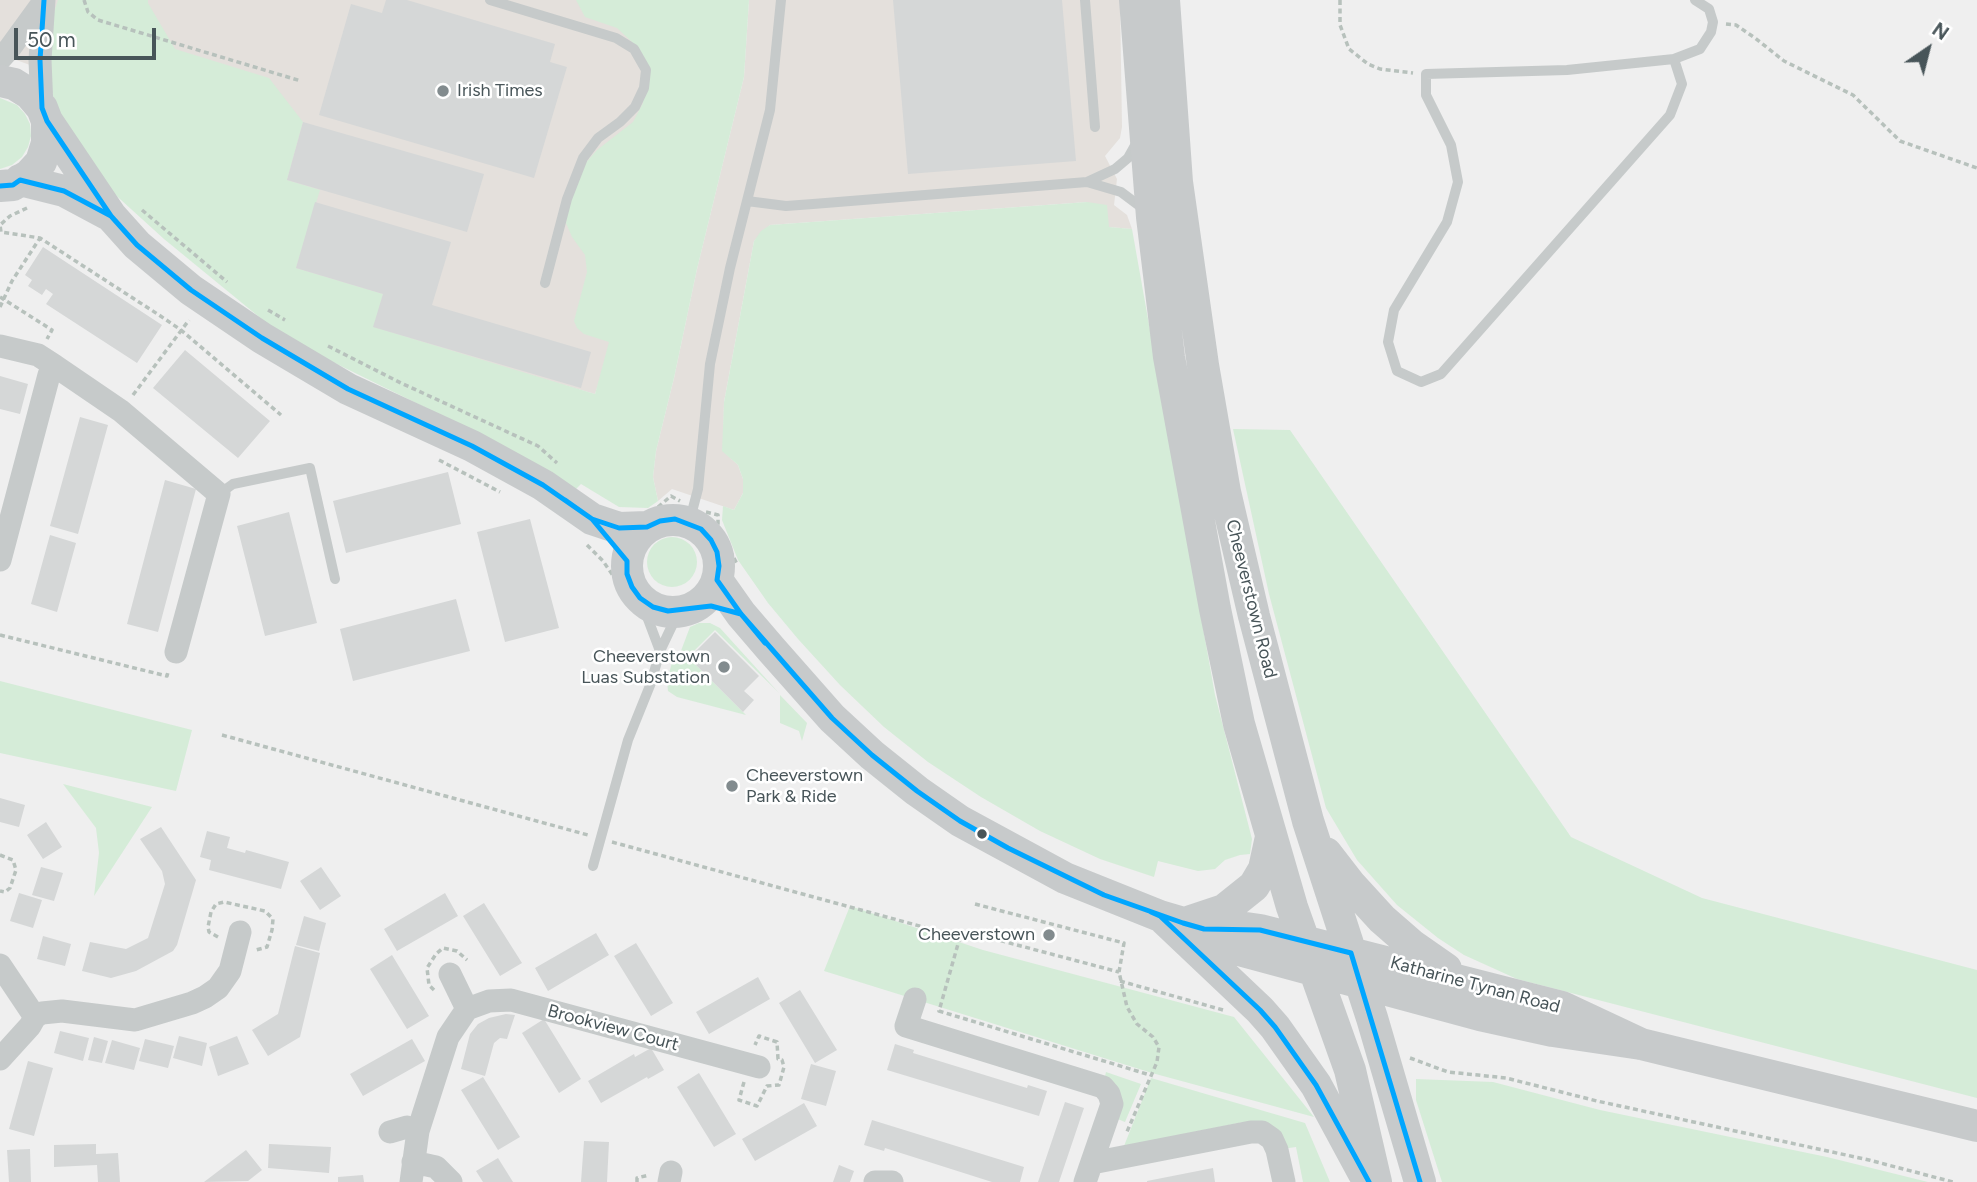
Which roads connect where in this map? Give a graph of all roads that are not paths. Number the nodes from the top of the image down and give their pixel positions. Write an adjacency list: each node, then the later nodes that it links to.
1 (490, 0): 19 (lane)
2 (781, 0): 16 (lane)
3 (1085, 0): 12 (lane)
4 (1135, 0): 13 (main road, Cheeverstown Road)
5 (1164, 0): 35 (main road, Cheeverstown Road)
6 (1695, 0): 9 (lane)
7 (43, 2): 8 (street); 11 (street)
8 (0, 59)
9 (1674, 59): 9 (lane)
10 (0, 81): 11 (main road)
11 (45, 114): 15 (main road); 17 (main road)
12 (1095, 127)
13 (1144, 130): 14 (lane); 18 (main road, Cheeverstown Road)
14 (1087, 182): 16 (lane); 18 (lane)
15 (8, 188): 17 (main road)
16 (747, 201): 23 (lane)
17 (124, 211): 25 (main road)
18 (1152, 217): 36 (main road, Cheeverstown Road)
19 (545, 283)
20 (0, 346): 21 (street)
21 (47, 360): 22 (street); 26 (street)
22 (219, 494): 29 (lane); 34 (street)
23 (692, 515): 24 (main road); 28 (main road)
24 (652, 518): 25 (main road); 27 (main road)
25 (592, 519): 27 (main road)
26 (2, 547)
27 (627, 561): 30 (main road)
28 (727, 572): 31 (main road); 32 (main road)
29 (335, 579)
30 (640, 598): 31 (main road); 33 (lane)
31 (685, 610): 32 (main road); 33 (lane)
32 (741, 614): 38 (main road)
33 (660, 651): 37 (lane)
34 (176, 652)
35 (1312, 835): 41 (main road, Cheeverstown Road); 46 (main road)
36 (1271, 837): 38 (main road); 40 (main road, Cheeverstown Road)
37 (593, 866)
38 (1182, 922): 40 (main road, Katharine Tynan Road); 44 (main road, Katharine Tynan Road); 62 (main road)
39 (232, 936): 49 (street)
40 (1303, 940): 41 (main road, Katharine Tynan Road); 44 (main road, Cheeverstown Road)
41 (1351, 953): 45 (main road, Cheeverstown Road); 46 (main road, Katharine Tynan Road)
42 (0, 965): 49 (street)
43 (460, 969): 48 (street)
44 (1316, 972): 45 (main road, Katharine Tynan Road); 63 (main road, Cheeverstown Road)
45 (1360, 983): 50 (main road, Katharine Tynan Road); 64 (main road, Cheeverstown Road)
46 (1467, 983): 50 (main road, Katharine Tynan Road)
47 (915, 999): 57 (street)
48 (467, 1009): 52 (street, Brookview Court); 54 (street)
49 (35, 1017): 51 (street)
50 (1641, 1044): 53 (main road, Katharine Tynan Road)
51 (0, 1059)
52 (750, 1064)
53 (1977, 1126)
54 (418, 1131): 55 (street); 56 (street)
55 (390, 1132)
56 (412, 1172): 58 (street)
57 (1088, 1173): 61 (street)
58 (451, 1182)
59 (875, 1182): 60 (street)
60 (892, 1182)
61 (1284, 1182)
62 (1369, 1182)
63 (1376, 1182)
64 (1420, 1182)

